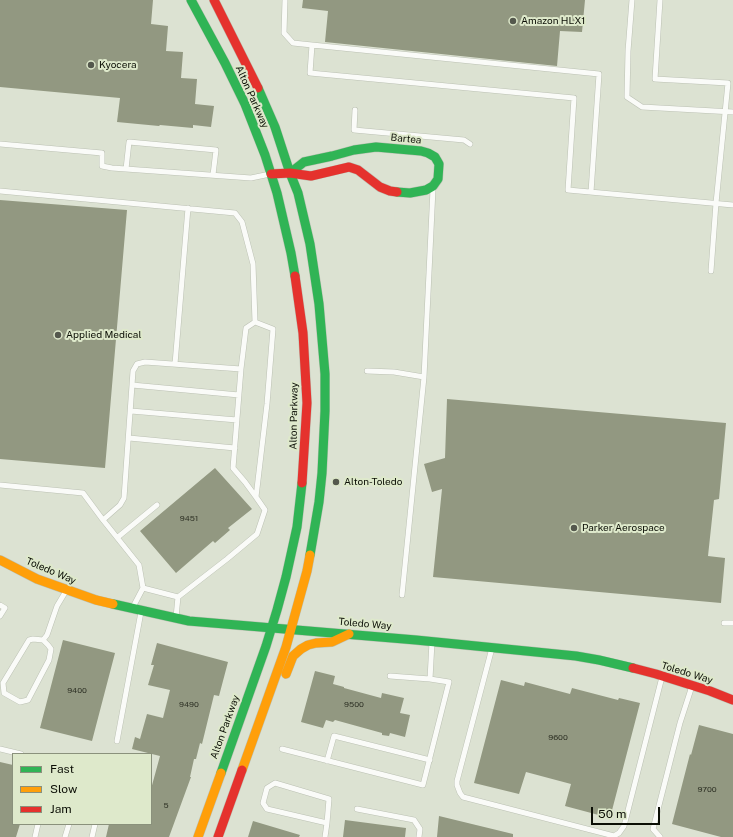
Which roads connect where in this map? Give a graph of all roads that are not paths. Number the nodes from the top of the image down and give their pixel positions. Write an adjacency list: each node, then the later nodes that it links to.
1 (191, 0): 14 (main road, Alton Parkway)
2 (214, 0): 13 (main road, Alton Parkway)
3 (285, 0): 6 (lane)
4 (632, 0): 8 (lane)
5 (660, 0): 8 (lane)
6 (312, 46): 18 (lane); 18 (lane)
7 (356, 110): 11 (lane)
8 (726, 111): 9 (lane); 19 (lane)
9 (733, 112)
10 (0, 144): 12 (lane)
11 (470, 144)
12 (126, 169): 15 (lane); 15 (lane)
13 (290, 173): 14 (main road); 16 (main road); 16 (main road, Bartea); 52 (main road, Alton Parkway)
14 (271, 174): 15 (lane); 51 (main road, Alton Parkway)
15 (213, 175)
16 (433, 186): 27 (lane)
17 (0, 191): 21 (lane)
18 (591, 192): 19 (lane)
19 (716, 203): 20 (lane); 22 (lane)
20 (733, 205)
21 (188, 208): 23 (lane); 24 (lane)
22 (711, 270)
23 (255, 322): 25 (lane); 35 (lane)
24 (175, 364): 25 (lane); 28 (lane)
25 (241, 369): 29 (lane)
26 (367, 371): 27 (lane)
27 (424, 377): 42 (lane)
28 (132, 385): 29 (lane); 30 (lane)
29 (239, 395): 31 (lane)
30 (131, 411): 31 (lane); 32 (lane)
31 (237, 420): 33 (lane)
32 (129, 438): 33 (lane); 37 (lane)
33 (235, 448): 35 (lane)
34 (0, 485): 37 (lane)
35 (256, 497): 43 (lane)
36 (157, 505): 38 (lane)
37 (103, 520): 38 (lane)
38 (118, 537): 40 (lane)
39 (0, 560): 41 (main road, Toledo Way)
40 (143, 588): 43 (lane); 45 (lane)
41 (66, 590): 45 (main road, Toledo Way); 54 (lane)
42 (402, 595)
43 (178, 597): 48 (lane)
44 (0, 605): 47 (lane)
45 (132, 609): 46 (main road, Toledo Way)
46 (142, 612): 48 (main road, Toledo Way); 63 (lane)
47 (0, 616)
48 (176, 618): 51 (main road, Toledo Way)
49 (724, 623): 50 (lane)
50 (733, 623)
51 (271, 628): 52 (main road, Toledo Way); 77 (main road, Alton Parkway)
52 (291, 629): 53 (main road, Toledo Way); 62 (main road, Alton Parkway)
53 (349, 634): 55 (main road, Toledo Way); 62 (main road)
54 (43, 640): 54 (lane)
55 (432, 641): 56 (main road, Toledo Way); 59 (lane)
56 (492, 647): 58 (main road, Toledo Way); 58 (lane)
57 (390, 676): 59 (lane)
58 (662, 676): 60 (main road, Toledo Way)
59 (430, 679): 68 (lane)
60 (692, 685): 61 (main road, Toledo Way); 81 (lane)
61 (733, 700)
62 (260, 721): 78 (main road, Alton Parkway)
63 (117, 740)
64 (0, 749): 66 (lane)
65 (282, 749): 67 (lane)
66 (17, 753)
67 (327, 760): 68 (lane); 68 (lane)
68 (430, 760)
69 (357, 809): 80 (lane)
70 (327, 823): 70 (lane); 79 (lane)
71 (38, 825): 74 (lane)
72 (68, 825): 75 (lane)
73 (95, 825): 76 (lane)
74 (35, 837)
75 (65, 837)
76 (92, 837)
77 (198, 837)
78 (218, 837)
79 (325, 837)
80 (419, 837)
81 (660, 837)

